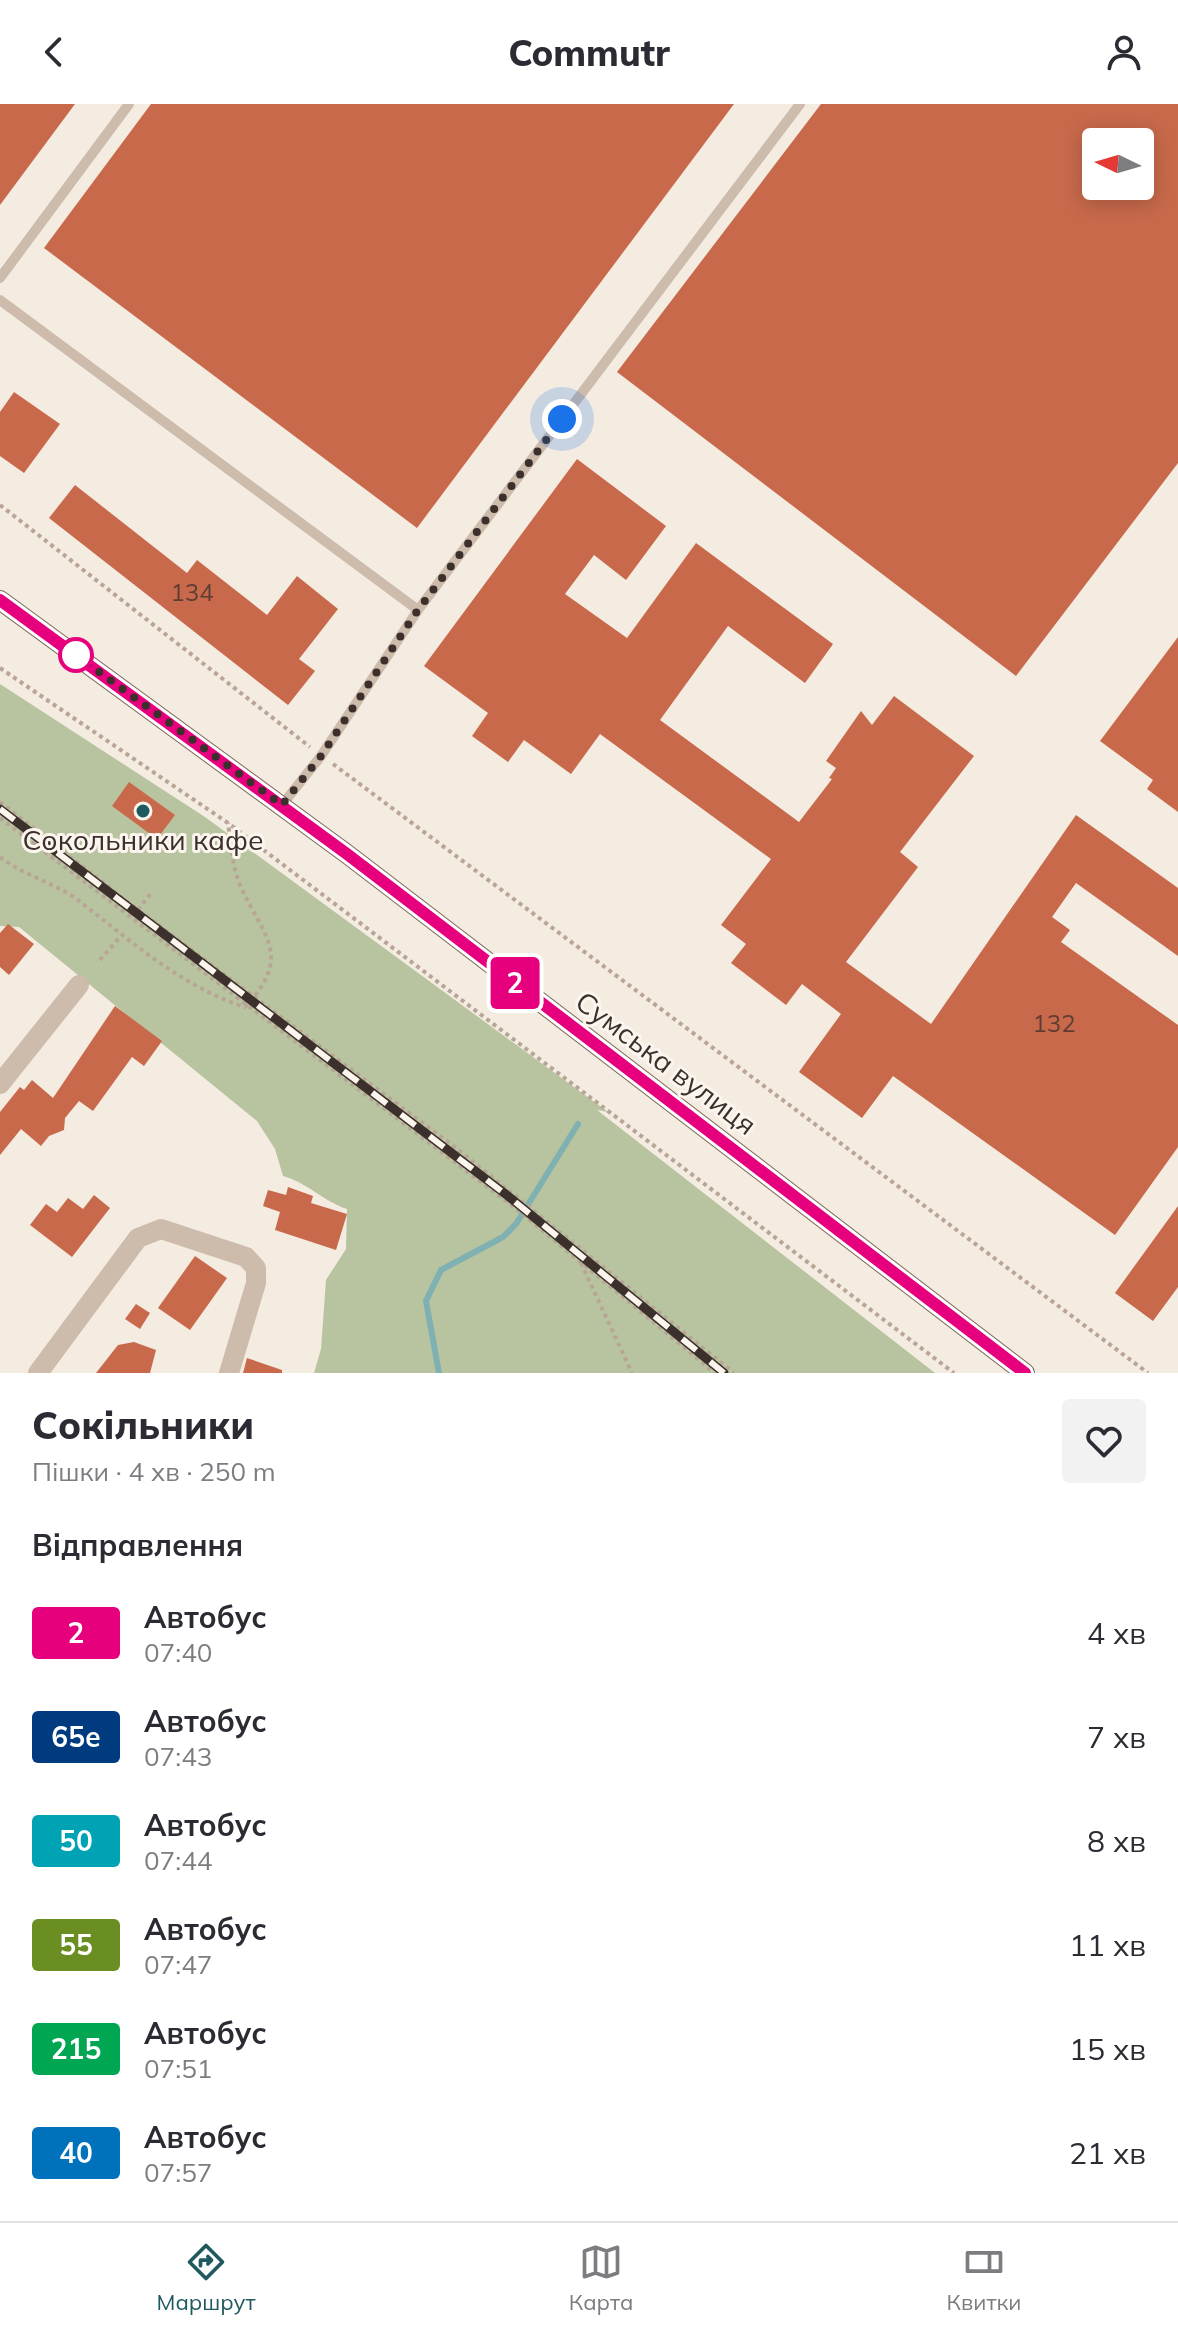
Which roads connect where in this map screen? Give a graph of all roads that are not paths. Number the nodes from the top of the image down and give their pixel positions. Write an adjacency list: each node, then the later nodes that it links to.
1 (129, 104): 3 (lane)
2 (800, 104): 6 (lane)
3 (0, 278)
4 (0, 300): 6 (lane)
5 (0, 600): 7 (main road, Сумська вулиця)
6 (418, 610): 7 (lane)
7 (282, 805): 12 (main road, Сумська вулиця)
8 (79, 985): 9 (street)
9 (0, 1084)
10 (38, 1373): 11 (street)
11 (229, 1373)
12 (1025, 1373)

